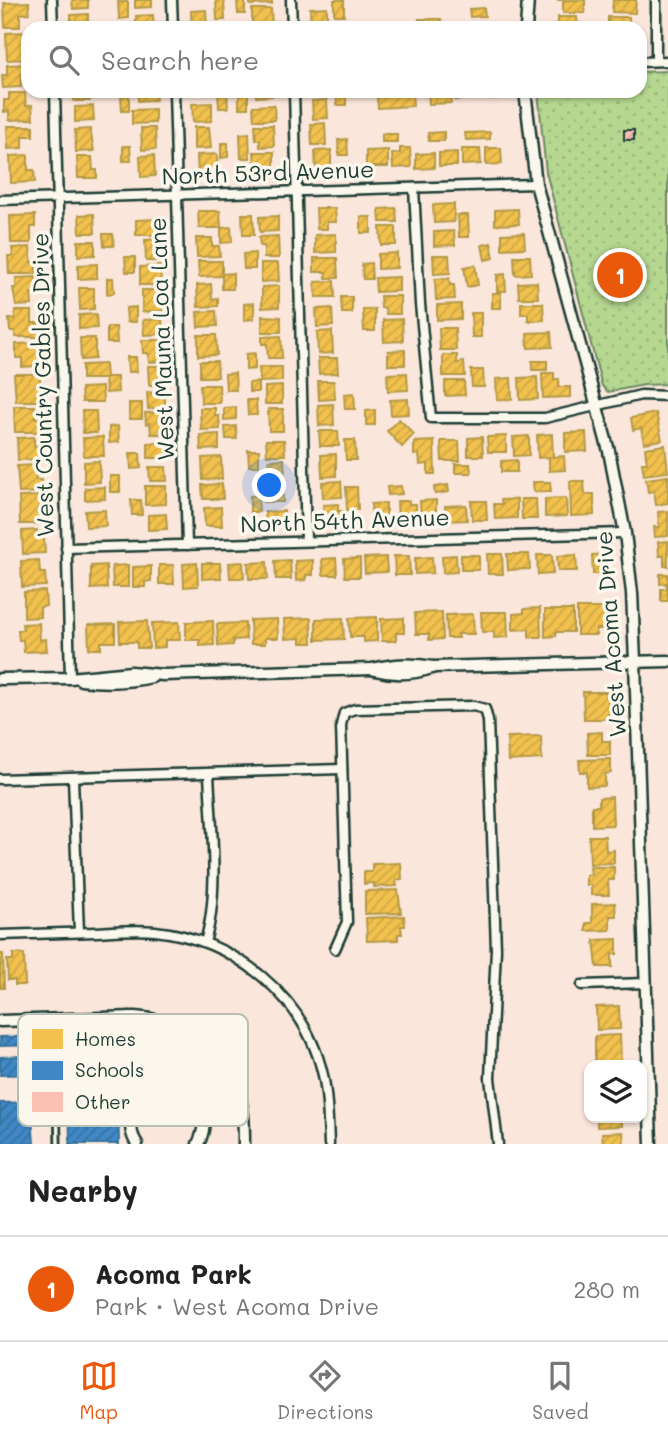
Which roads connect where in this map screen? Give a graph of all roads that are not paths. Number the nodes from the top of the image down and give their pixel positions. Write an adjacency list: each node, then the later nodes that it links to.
1 (52, 0): 6 (street)
2 (172, 0): 7 (street)
3 (291, 0): 8 (street)
4 (528, 0): 9 (street)
5 (656, 0): 10 (street)
6 (53, 21)
7 (173, 21)
8 (292, 21)
9 (526, 21)
10 (656, 61): 11 (street); 12 (street)
11 (668, 61)
12 (647, 62)
13 (55, 98): 21 (street, West Country Gables Drive)
14 (174, 98): 20 (street, West Mauna Loa Lane)
15 (294, 98): 19 (street)
16 (526, 98): 17 (street, West Acoma Drive)
17 (536, 184): 18 (street, North 53rd Avenue); 24 (street, West Acoma Drive)
18 (414, 188): 19 (street, North 53rd Avenue); 24 (street)
19 (297, 191): 20 (street, North 53rd Avenue); 26 (street)
20 (176, 195): 21 (street, North 53rd Avenue); 27 (street, West Mauna Loa Lane)
21 (58, 198): 22 (street, North 53rd Avenue); 28 (street, West Country Gables Drive)
22 (0, 200)
23 (668, 396): 24 (street)
24 (596, 406): 25 (street, West Acoma Drive)
25 (625, 533): 26 (street, North 54th Avenue); 29 (street, West Acoma Drive)
26 (306, 541): 27 (street, North 54th Avenue)
27 (187, 545): 28 (street, North 54th Avenue)
28 (66, 548): 31 (street, West Country Gables Drive)
29 (635, 661): 30 (street); 31 (street); 41 (street, West Acoma Drive)
30 (668, 661)
31 (70, 678): 32 (street)
32 (0, 679)
33 (342, 769): 34 (street); 40 (street); 54 (street)
34 (209, 773): 35 (street); 39 (street)
35 (73, 778): 36 (street); 37 (street)
36 (0, 779)
37 (79, 932): 38 (street); 39 (street)
38 (0, 935)
39 (205, 942): 53 (street)
40 (335, 949)
41 (646, 983): 42 (street); 55 (street, West Acoma Drive)
42 (582, 985)
43 (18, 1020): 44 (street)
44 (0, 1021)
45 (58, 1126): 49 (lane)
46 (131, 1126): 50 (street)
47 (204, 1126): 51 (street)
48 (243, 1126): 52 (street)
49 (58, 1144)
50 (137, 1144)
51 (198, 1144)
52 (244, 1144)
53 (329, 1144)
54 (499, 1144)
55 (652, 1144)

